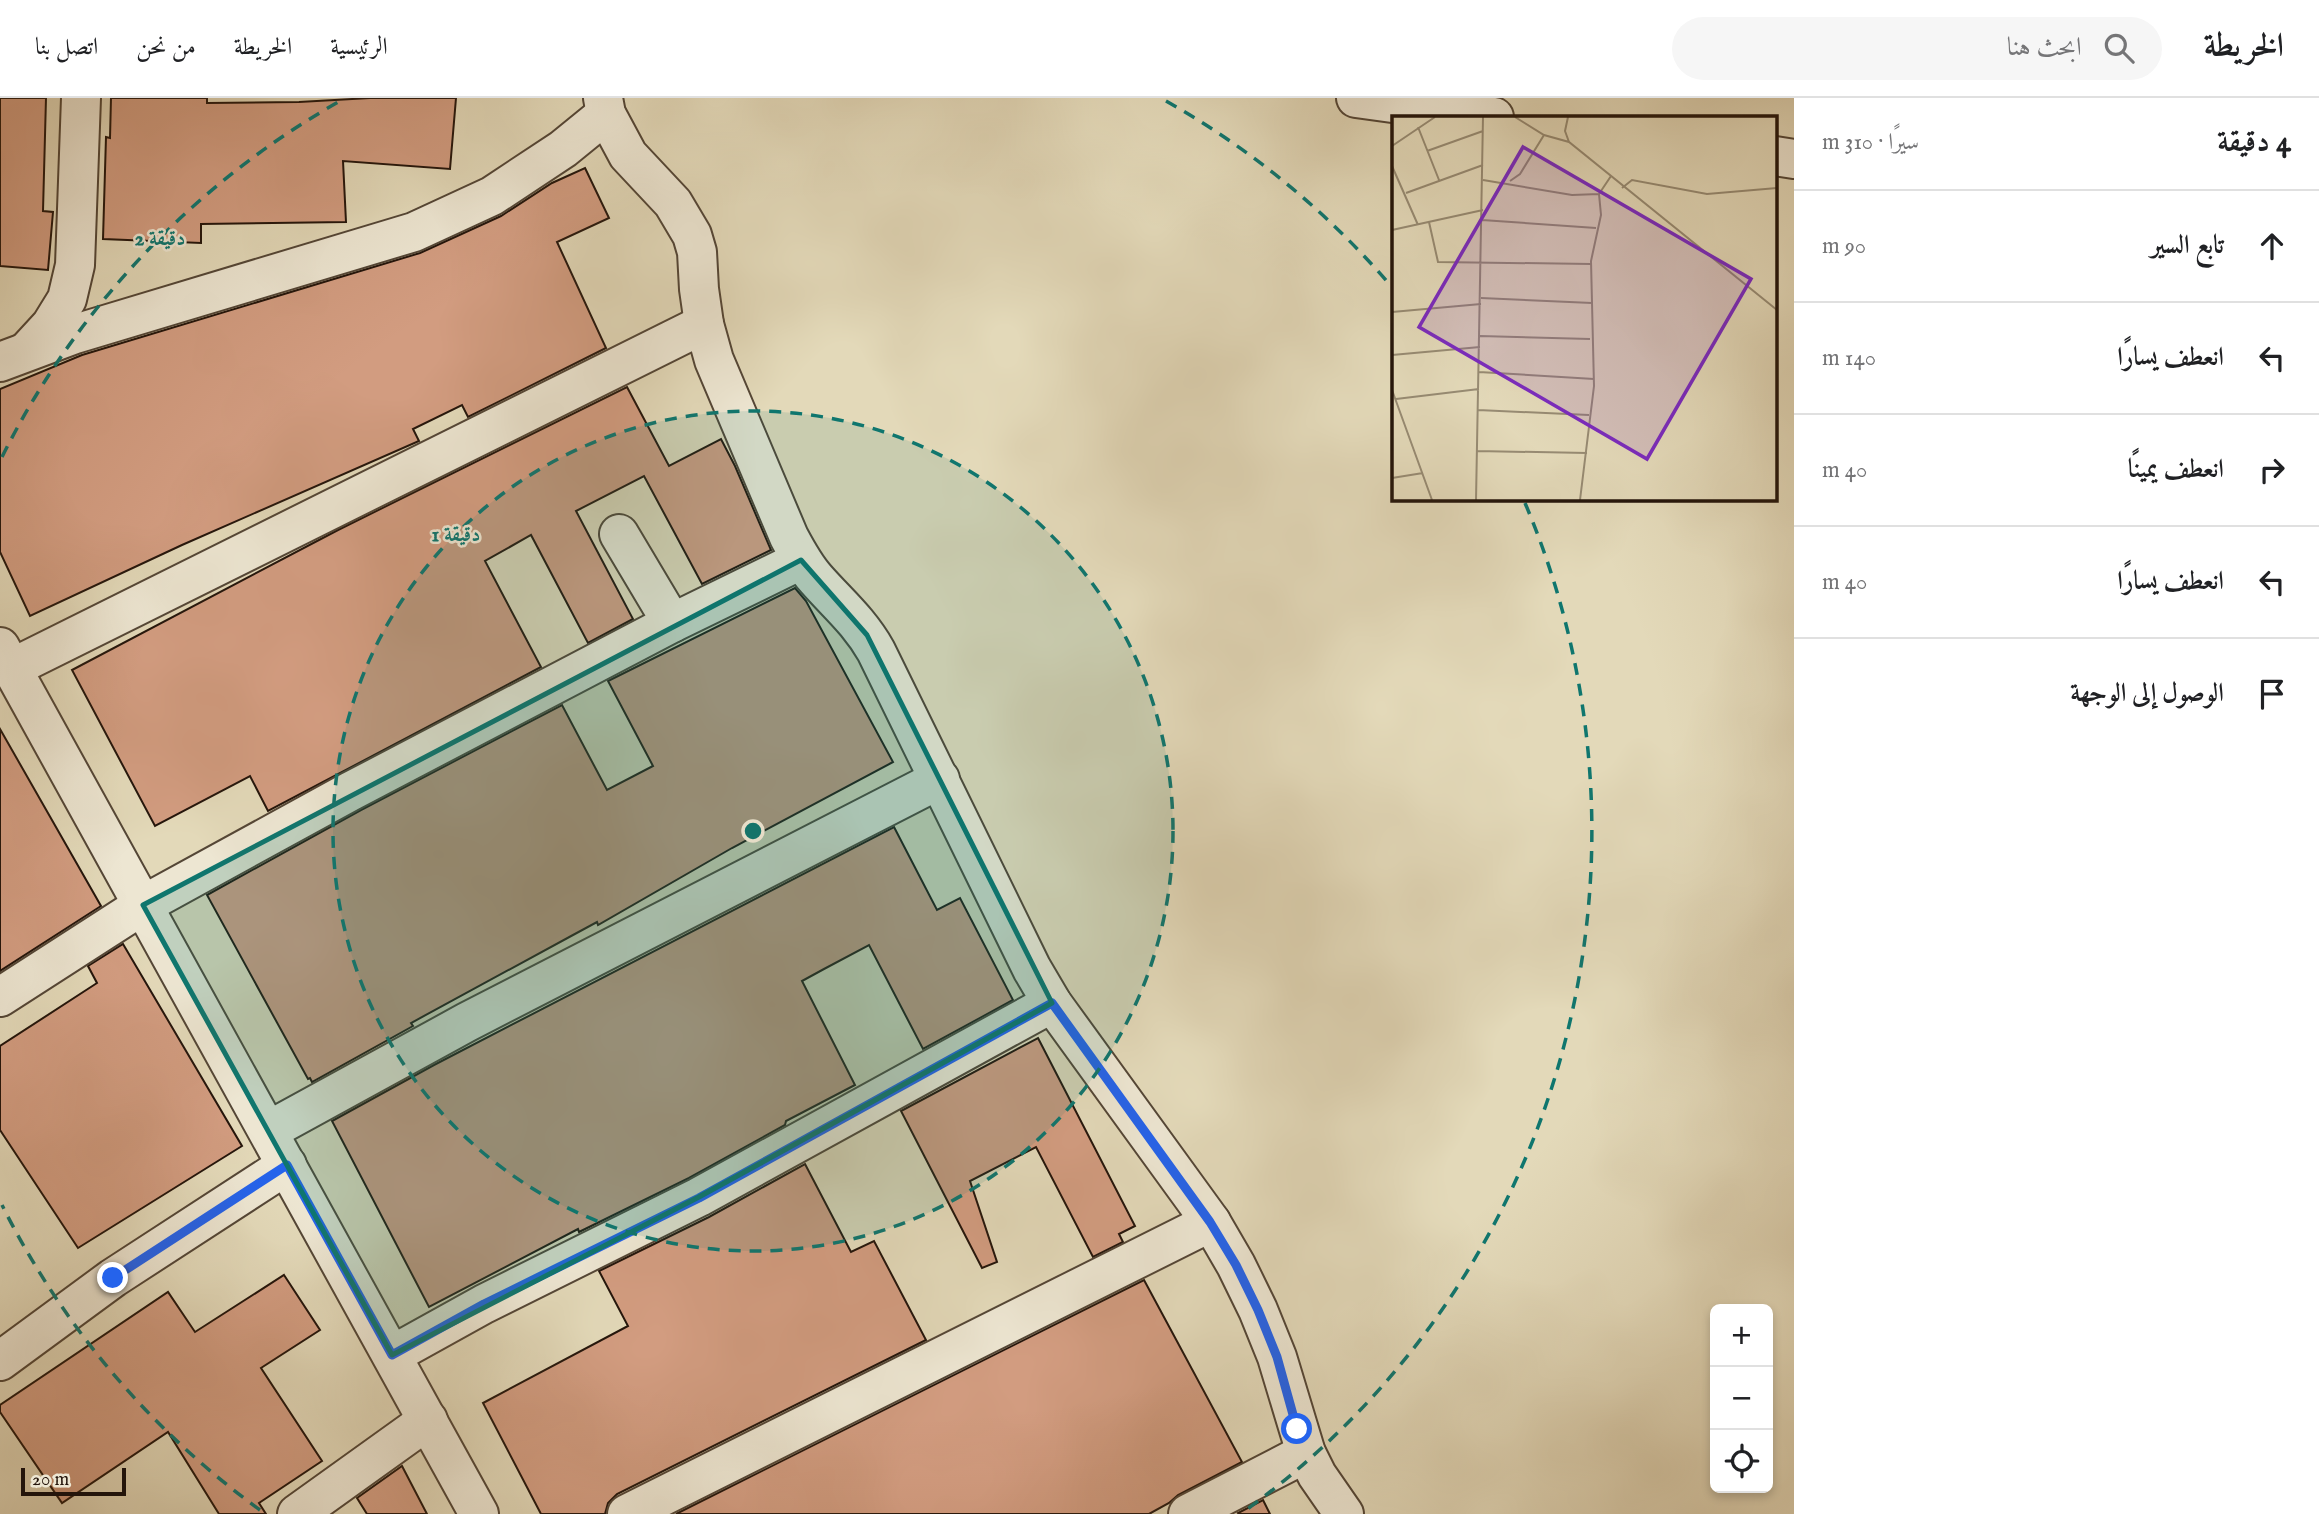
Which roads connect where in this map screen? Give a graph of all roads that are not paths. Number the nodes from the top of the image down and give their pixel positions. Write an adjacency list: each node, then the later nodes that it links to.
1 (81, 98): 8 (street)
2 (1356, 98): 4 (street)
3 (605, 106): 7 (street); 8 (street)
4 (1487, 116)
5 (1776, 156): 6 (street)
6 (1794, 159)
7 (704, 324): 10 (street); 12 (street)
8 (14, 356)
9 (619, 534): 11 (street)
10 (801, 560): 11 (street); 13 (street)
11 (671, 623): 14 (street)
12 (6, 657): 14 (street)
13 (940, 779): 16 (street); 17 (street)
14 (143, 905): 15 (street); 17 (street)
15 (0, 997)
16 (1052, 1003): 19 (street); 20 (street)
17 (268, 1131): 18 (street)
18 (287, 1165): 20 (street); 21 (street)
19 (1210, 1222): 23 (street); 26 (street)
20 (392, 1355): 22 (street)
21 (0, 1361)
22 (428, 1420): 24 (street); 25 (street)
23 (1306, 1453): 27 (street); 28 (street)
24 (297, 1514)
25 (479, 1514)
26 (628, 1514)
27 (1188, 1514)
28 (1344, 1514)

